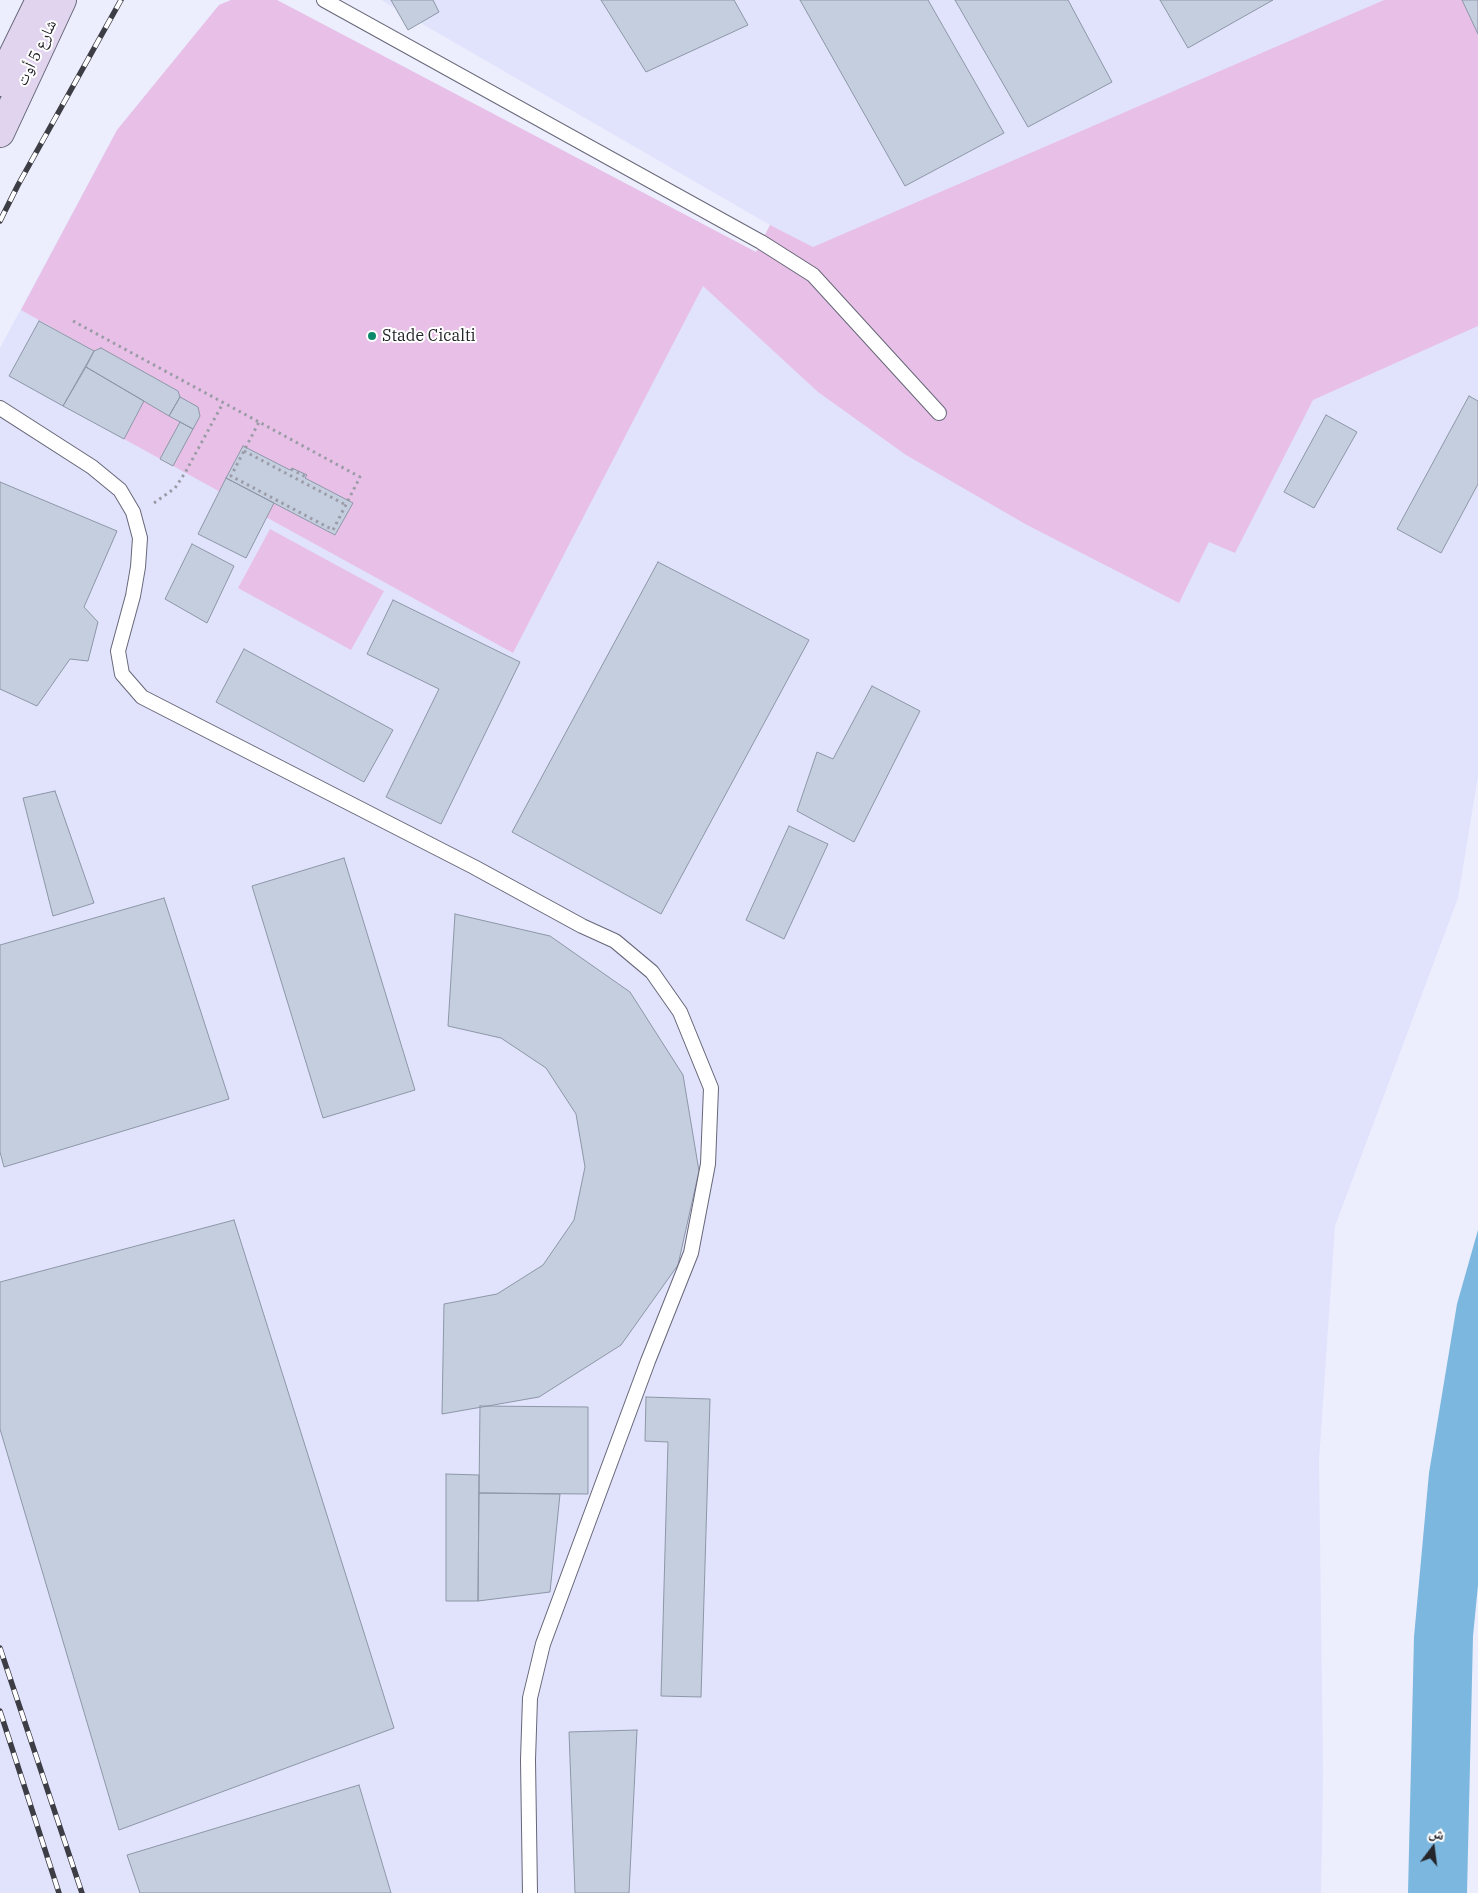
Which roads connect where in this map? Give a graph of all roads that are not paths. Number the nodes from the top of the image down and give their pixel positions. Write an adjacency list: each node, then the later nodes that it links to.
1 (40, 0): 4 (main road, شارع 5 أوت)
2 (62, 0): 5 (main road, شارع 5 أوت)
3 (324, 0): 7 (lane)
4 (0, 82)
5 (0, 133)
6 (0, 408): 8 (lane)
7 (938, 413)
8 (530, 1893)

